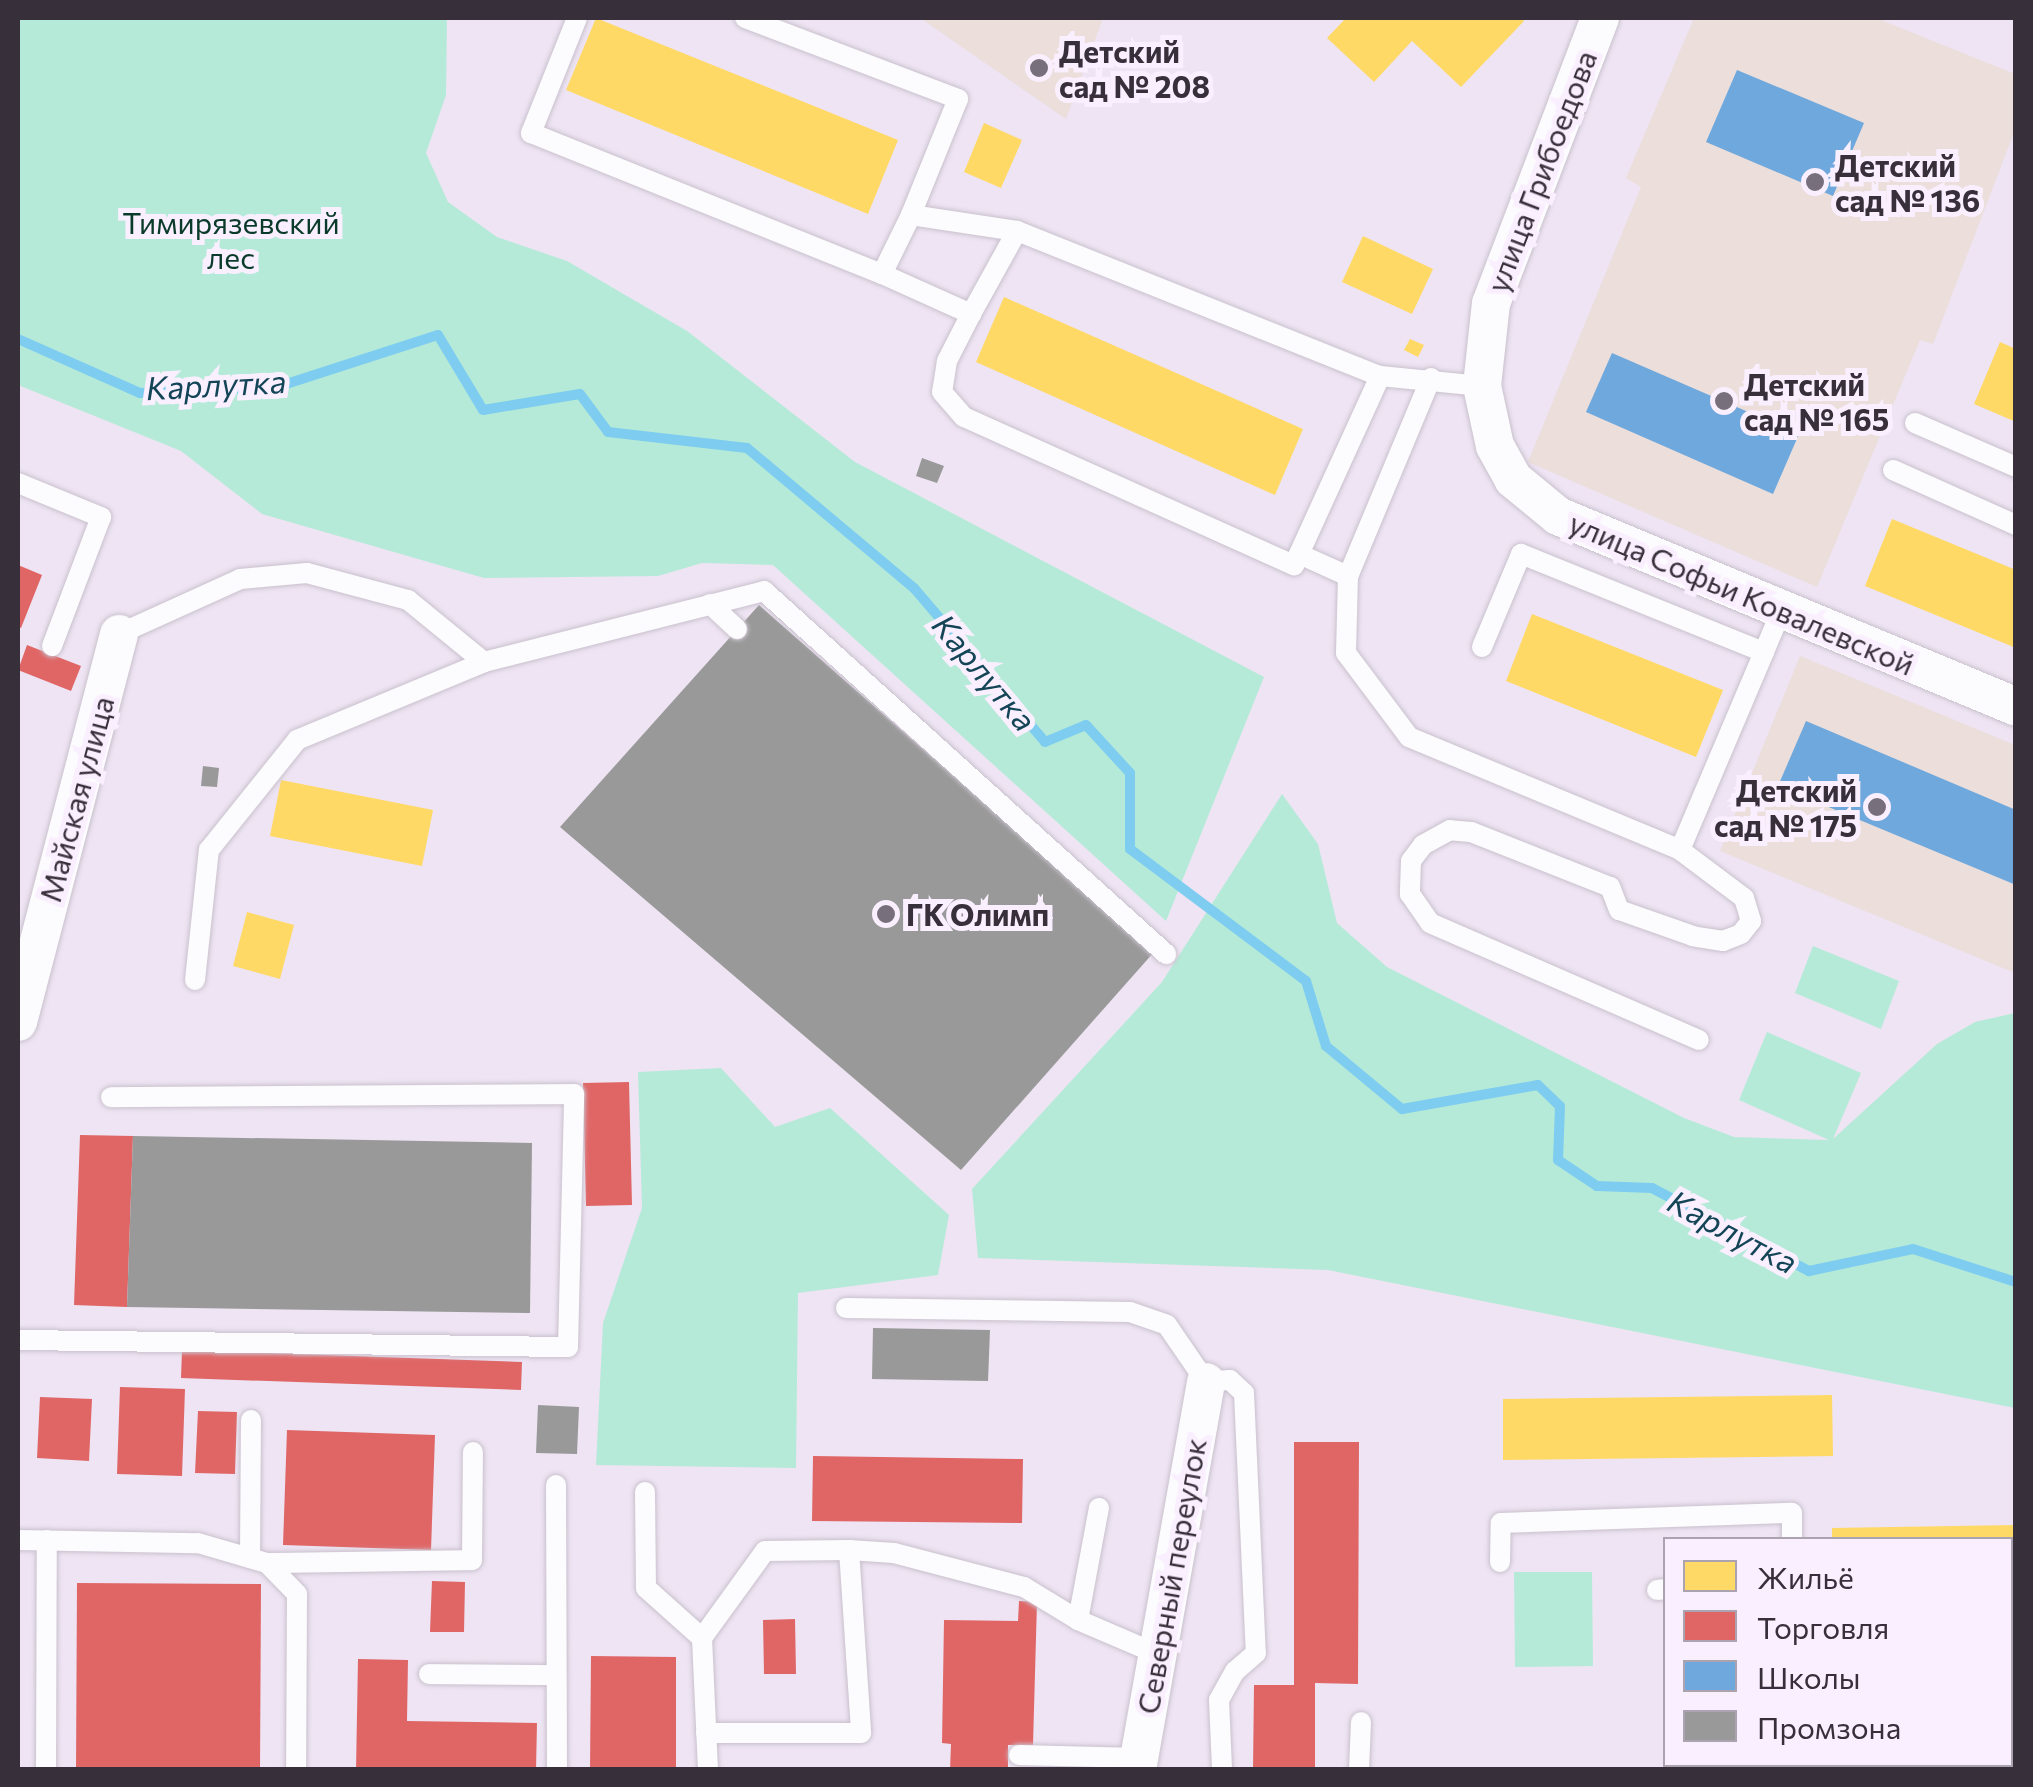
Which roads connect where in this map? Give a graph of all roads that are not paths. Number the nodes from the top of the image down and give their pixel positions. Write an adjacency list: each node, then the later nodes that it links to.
1 (577, 18): 6 (lane)
2 (745, 18): 4 (lane)
3 (1600, 18): 10 (street, улица Грибоедова)
4 (911, 215): 5 (lane); 6 (lane)
5 (1018, 231): 7 (lane); 8 (lane)
6 (882, 274): 7 (lane)
7 (972, 314): 16 (lane)
8 (1380, 376): 9 (lane); 16 (lane)
9 (1432, 378): 10 (lane); 17 (lane)
10 (1482, 386): 19 (street, улица Софьи Ковалевской)
11 (1914, 423): 12 (lane)
12 (2016, 467)
13 (1893, 470): 15 (lane)
14 (18, 484): 22 (lane)
15 (2016, 525)
16 (1298, 554): 17 (lane)
17 (1348, 576): 27 (lane)
18 (710, 604): 20 (lane); 25 (lane); 28 (lane)
19 (1782, 610): 24 (lane); 26 (street, улица Софьи Ковалевской)
20 (737, 629)
21 (119, 634): 25 (lane); 30 (street, Майская улица)
22 (52, 646)
23 (1482, 646): 24 (lane)
24 (1764, 652): 27 (lane)
25 (484, 662): 29 (lane)
26 (2016, 707)
27 (1680, 850): 31 (lane)
28 (1166, 954)
29 (194, 980)
30 (18, 1022)
31 (1699, 1040)
32 (110, 1096): 34 (lane)
33 (846, 1308): 35 (lane)
34 (18, 1340)
35 (1206, 1382): 49 (street, Северный переулок); 60 (lane)
36 (251, 1420): 45 (lane)
37 (472, 1452): 45 (lane)
38 (556, 1485): 51 (lane)
39 (645, 1492): 48 (lane)
40 (1099, 1508): 47 (lane)
41 (1792, 1537): 46 (lane)
42 (18, 1540): 43 (lane)
43 (47, 1540): 45 (lane); 56 (lane)
44 (850, 1550): 47 (lane); 48 (lane); 53 (lane)
45 (259, 1561): 57 (lane)
46 (1500, 1562)
47 (1078, 1620): 49 (lane)
48 (702, 1638): 53 (lane)
49 (1155, 1653): 55 (street, Северный переулок)
50 (428, 1674): 51 (lane)
51 (556, 1674): 58 (lane)
52 (1361, 1722): 61 (lane)
53 (706, 1732): 59 (lane)
54 (1019, 1754): 55 (lane)
55 (1138, 1764)
56 (46, 1770)
57 (296, 1770)
58 (557, 1770)
59 (708, 1770)
60 (1222, 1770)
61 (1359, 1770)

